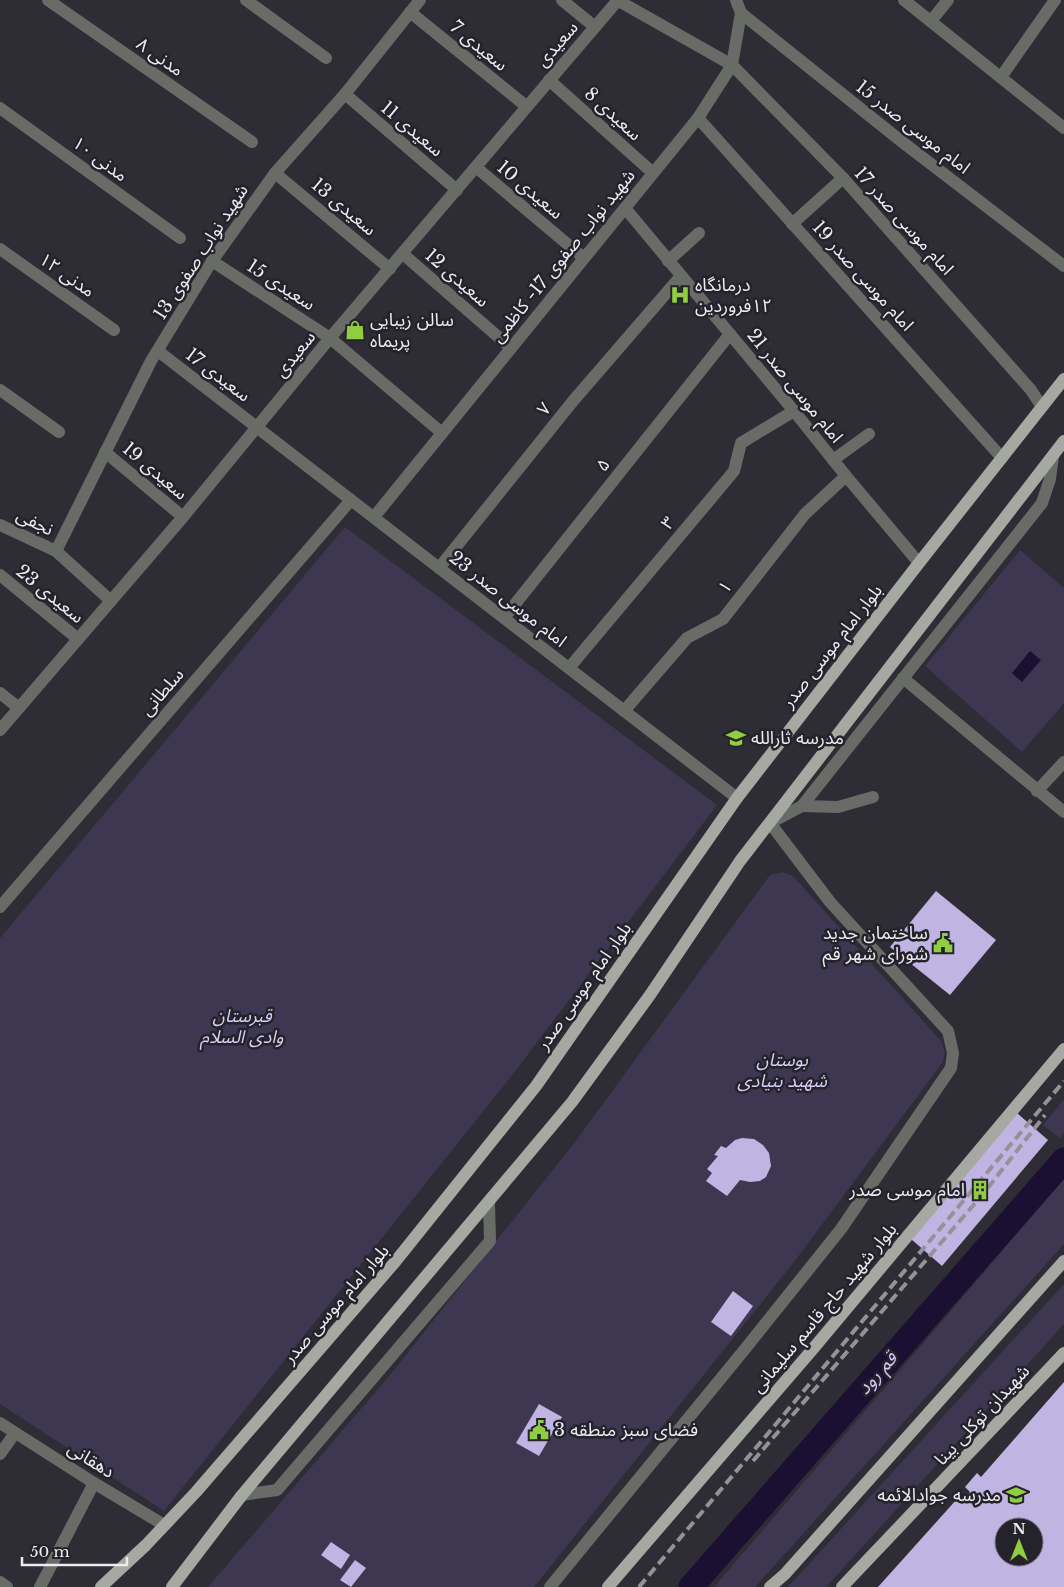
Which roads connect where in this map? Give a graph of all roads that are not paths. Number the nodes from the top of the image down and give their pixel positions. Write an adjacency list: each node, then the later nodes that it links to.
1 (48, 0): 23 (street, مدنی ۸)
2 (246, 0): 14 (street)
3 (420, 0): 10 (street, شهید نواب صفوی 13)
4 (562, 0): 13 (street)
5 (618, 0): 13 (street, سعیدی); 15 (street, امام موسی صدر 17)
6 (736, 0): 11 (street, شهید نواب صفوی 17- کاظمی)
7 (904, 0): 12 (street)
8 (948, 0): 12 (street)
9 (1055, 0): 16 (street)
10 (410, 12): 18 (street, شهید نواب صفوی 13); 19 (street, سعیدی 7)
11 (741, 14): 15 (street, شهید نواب صفوی 17- کاظمی); 38 (street, امام موسی صدر 15)
12 (931, 21): 16 (street)
13 (595, 27): 17 (street, سعیدی)
14 (326, 58)
15 (732, 65): 21 (street, شهید نواب صفوی 17- کاظمی); 27 (street, امام موسی صدر 17)
16 (1001, 77): 22 (street)
17 (549, 80): 19 (street, سعیدی); 26 (street, سعیدی 8)
18 (345, 94): 25 (street, شهید نواب صفوی 13); 28 (street, سعیدی 11)
19 (526, 106): 24 (street, سعیدی)
20 (0, 108): 32 (street, مدنی ۱۰)
21 (698, 118): 26 (street, شهید نواب صفوی 17- کاظمی); 30 (street, امام موسی صدر 19)
22 (1064, 128)
23 (252, 142)
24 (476, 168): 28 (street, سعیدی); 35 (street, سعیدی 10)
25 (275, 173): 37 (street, شهید نواب صفوی 13); 39 (street, سعیدی 13)
26 (653, 173): 29 (street, شهید نواب صفوی 17- کاظمی)
27 (843, 178): 30 (street); 48 (street, امام موسی صدر 17)
28 (457, 190): 34 (street, سعیدی)
29 (625, 208): 35 (street, شهید نواب صفوی 17- کاظمی); 36 (street, امام موسی صدر 21)
30 (792, 224): 57 (street, امام موسی صدر 19)
31 (699, 233): 36 (street)
32 (180, 238)
33 (0, 249): 41 (street, مدنی ۱۲)
34 (403, 254): 39 (street, سعیدی); 44 (street, سعیدی 12)
35 (584, 258): 44 (street, شهید نواب صفوی 17- کاظمی)
36 (668, 260): 40 (street, امام موسی صدر 21)
37 (212, 262): 43 (street, سعیدی 15); 45 (street, شهید نواب صفوی 13)
38 (1064, 266)
39 (390, 269): 43 (street, سعیدی)
40 (681, 276): 42 (street, امام موسی صدر 21); 66 (street, ۷)
41 (114, 330)
42 (730, 334): 49 (street, امام موسی صدر 21); 69 (street, ۵)
43 (330, 338): 50 (street, سعیدی); 52 (street, سعیدی 15)
44 (511, 348): 52 (street, شهید نواب صفوی 17- کاظمی)
45 (158, 351): 50 (street, سعیدی 17); 55 (street, شهید نواب صفوی 13)
46 (1064, 379): 48 (main road, بلوار امام موسی صدر)
47 (0, 390): 51 (street)
48 (1042, 407): 57 (main road, بلوار امام موسی صدر)
49 (794, 411): 58 (street, امام موسی صدر 21); 71 (street, ۳)
50 (258, 427): 60 (street, امام موسی صدر 23); 61 (street, سعیدی)
51 (59, 432)
52 (442, 433): 62 (street, شهید نواب صفوی 17- کاظمی)
53 (869, 434): 58 (street)
54 (1064, 442): 56 (main road)
55 (106, 452): 61 (street, سعیدی 19); 64 (street, شهید نواب صفوی 13)
56 (1053, 456): 72 (street); 83 (main road)
57 (1002, 458): 65 (main road, بلوار امام موسی صدر)
58 (833, 460): 59 (street, امام موسی صدر 21)
59 (846, 476): 65 (street, امام موسی صدر 21); 75 (street, ۱)
60 (352, 500): 62 (street, امام موسی صدر 23); 84 (street, سلطانی)
61 (183, 517): 68 (street, سعیدی)
62 (374, 517): 66 (street, امام موسی صدر 23)
63 (0, 525): 64 (street, نجفی)
64 (56, 551): 68 (street, نجفی)
65 (919, 563): 80 (main road, بلوار امام موسی صدر)
66 (439, 568): 69 (street, امام موسی صدر 23)
67 (0, 575): 70 (street, سعیدی 23)
68 (111, 601): 70 (street, سعیدی)
69 (504, 618): 71 (street, امام موسی صدر 23)
70 (78, 639): 74 (street, سعیدی)
71 (569, 668): 75 (street, امام موسی صدر 23)
72 (903, 678): 78 (street); 81 (street)
73 (0, 693): 74 (street)
74 (19, 708): 76 (street, سعیدی)
75 (624, 711): 80 (street, امام موسی صدر 23)
76 (0, 730)
77 (1064, 762): 78 (street)
78 (1037, 791): 82 (street)
79 (872, 797): 81 (street)
80 (737, 798): 94 (main road, بلوار امام موسی صدر)
81 (802, 806): 83 (street)
82 (1062, 807)
83 (770, 822): 86 (main road); 100 (street)
84 (0, 907)
85 (1064, 1049): 101 (main road, بلوار شهید حاج قاسم سلیمانی)
86 (488, 1203): 93 (main road); 93 (street)
87 (1064, 1261): 102 (main road)
88 (1064, 1353): 103 (main road, شهیدان توکلی بینا)
89 (0, 1423): 90 (street, دهقانی)
90 (15, 1433): 91 (street); 92 (street, دهقانی)
91 (0, 1454)
92 (94, 1483): 94 (street, دهقانی); 98 (street)
93 (242, 1495): 99 (main road)
94 (164, 1525): 96 (main road, بلوار امام موسی صدر)
95 (0, 1582): 97 (street)
96 (106, 1584)
97 (7, 1587)
98 (40, 1587)
99 (172, 1587)
100 (550, 1587)
101 (608, 1587)
102 (770, 1587)
103 (842, 1587)

